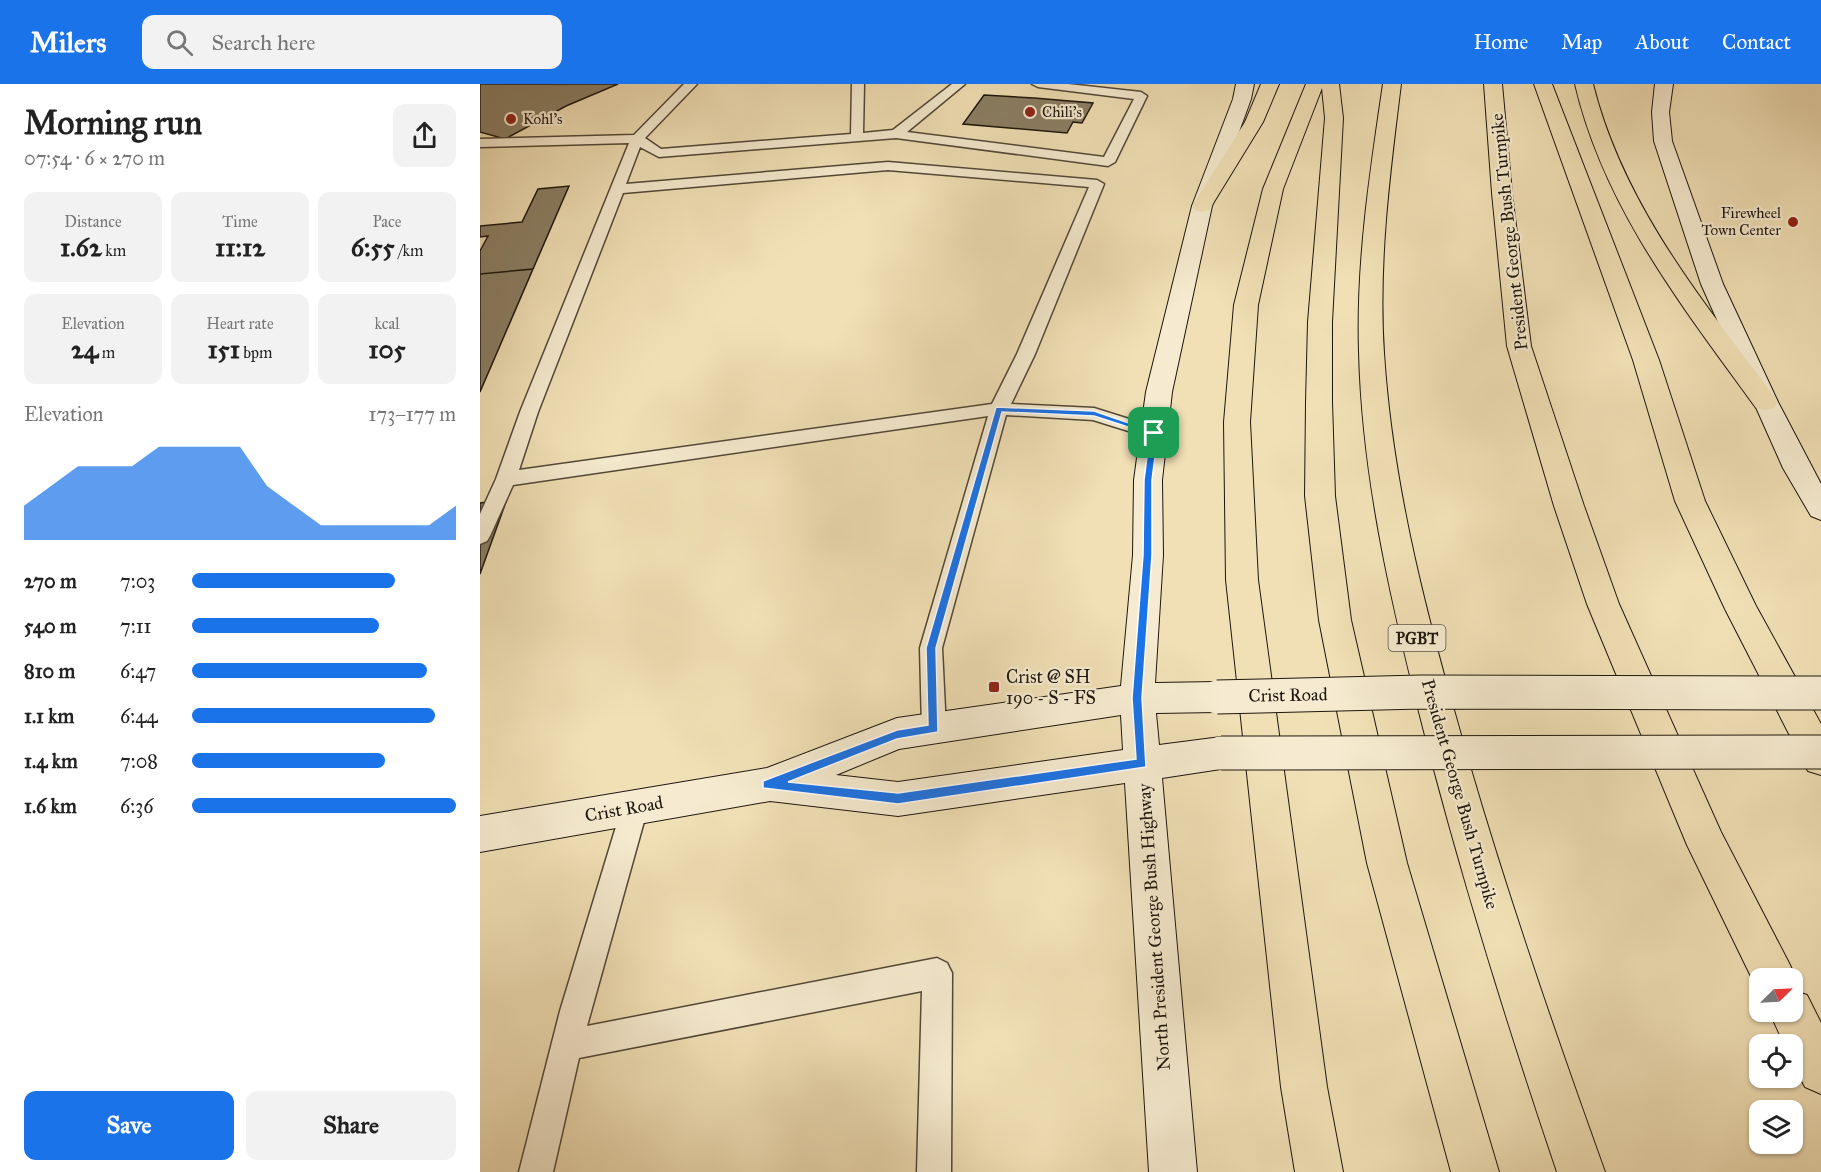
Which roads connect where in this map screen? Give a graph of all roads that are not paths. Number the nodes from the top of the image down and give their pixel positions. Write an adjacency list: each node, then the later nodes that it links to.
1 (691, 84): 17 (lane)
2 (858, 84): 16 (lane)
3 (959, 84): 15 (lane)
4 (1038, 84): 14 (lane)
5 (1245, 84): 22 (main road, North President George Bush Highway)
6 (1270, 84): 22 (highway)
7 (1315, 84): 45 (highway)
8 (1330, 84): 46 (highway)
9 (1392, 84): 47 (highway, President George Bush Turnpike / PGBT)
10 (1493, 84): 38 (highway, President George Bush Turnpike)
11 (1543, 84): 33 (highway)
12 (1584, 84): 23 (highway)
13 (1664, 84): 23 (main road)
14 (1143, 90): 19 (lane)
15 (896, 134): 16 (lane); 19 (lane)
16 (857, 137): 17 (lane)
17 (637, 139): 18 (lane); 21 (lane)
18 (480, 143)
19 (1108, 162): 20 (lane)
20 (1097, 184): 21 (lane); 24 (lane)
21 (617, 189): 26 (lane)
22 (1202, 206): 25 (main road, North President George Bush Highway)
23 (1765, 402): 27 (main road)
24 (999, 409): 25 (lane); 26 (lane); 31 (lane)
25 (1154, 433): 30 (main road, North President George Bush Highway)
26 (506, 479): 28 (lane)
27 (1821, 509)
28 (480, 536)
29 (1821, 693): 30 (main road, Crist Road, bridge)
30 (1137, 698): 31 (main road, Crist Road); 34 (main road, North President George Bush Highway)
31 (934, 729): 35 (main road, Crist Road)
32 (1821, 752): 34 (main road, Crist Road, bridge)
33 (1821, 759)
34 (1142, 764): 35 (main road, Crist Road); 44 (main road, North President George Bush Highway)
35 (767, 785): 36 (main road, Crist Road)
36 (635, 807): 37 (main road, Crist Road); 40 (lane)
37 (480, 834)
38 (1769, 968)
39 (1796, 1022): 41 (highway)
40 (567, 1045): 42 (lane); 43 (lane)
41 (1821, 1071)
42 (537, 1172)
43 (933, 1172)
44 (1173, 1172)
45 (1319, 1172)
46 (1475, 1172)
47 (1581, 1172)

